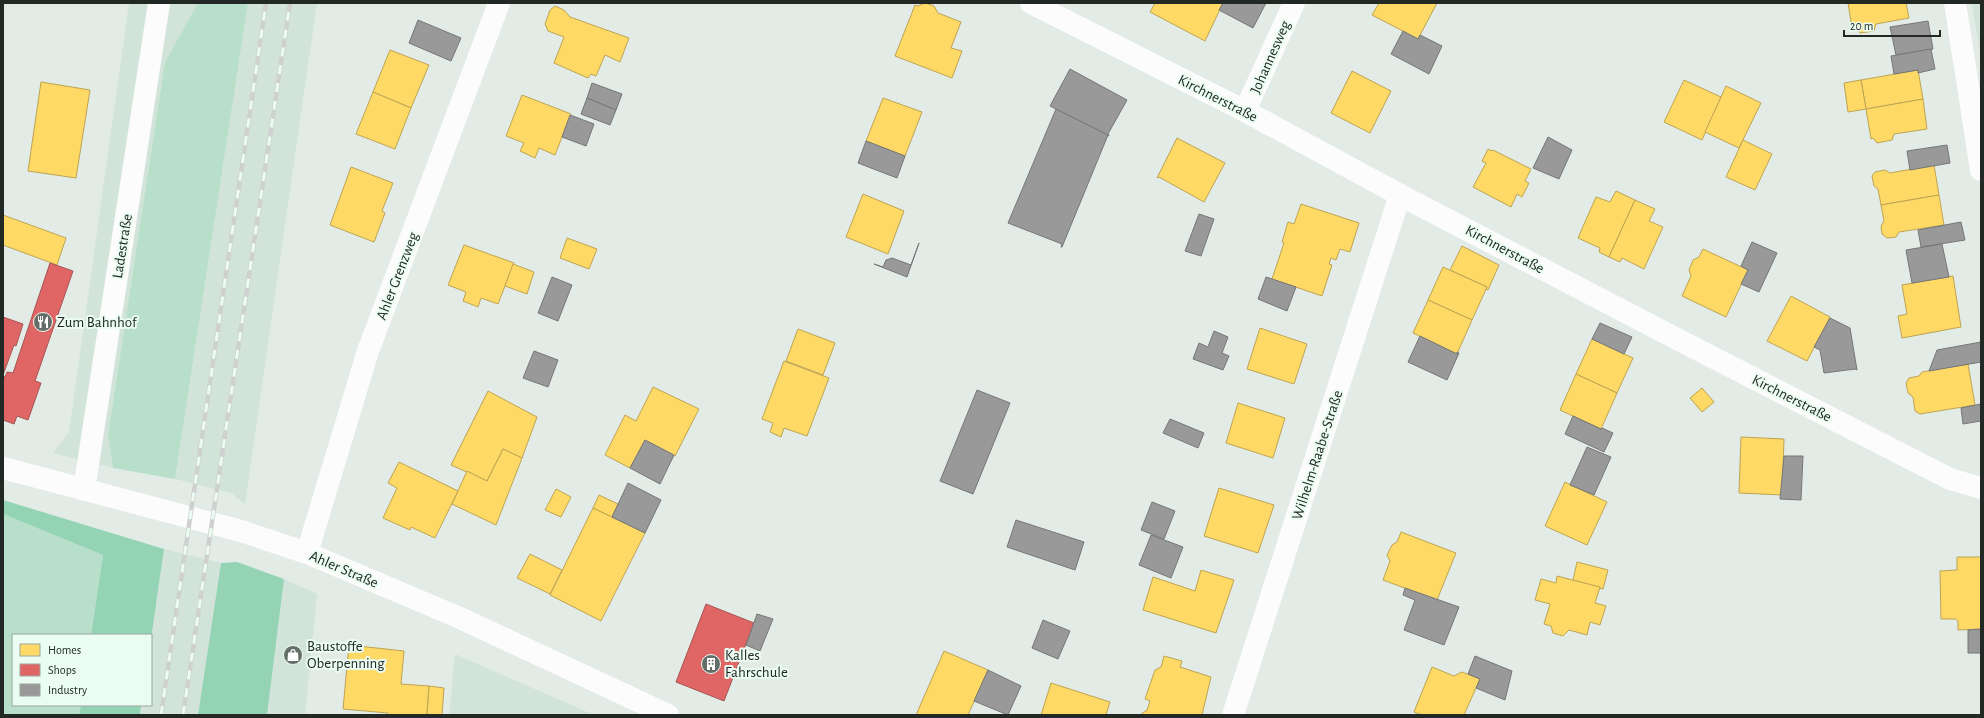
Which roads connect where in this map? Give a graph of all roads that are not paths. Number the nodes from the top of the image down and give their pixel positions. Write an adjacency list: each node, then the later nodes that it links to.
1 (159, 3): 11 (street, Ladestraße)
2 (499, 3): 12 (street, Ahler Grenzweg)
3 (1031, 3): 6 (street, Kirchnerstraße)
4 (1294, 3): 6 (street, Johannesweg)
5 (1955, 3): 7 (street)
6 (1245, 111): 8 (street, Kirchnerstraße)
7 (1981, 170)
8 (1400, 195): 10 (street, Kirchnerstraße); 14 (street, Wilhelm-Raabe-Straße)
9 (3, 468): 11 (street, Ahler Straße)
10 (1981, 488)
11 (84, 490): 12 (street, Ahler Straße)
12 (307, 553): 13 (street, Ahler Straße)
13 (668, 715)
14 (1233, 715)

